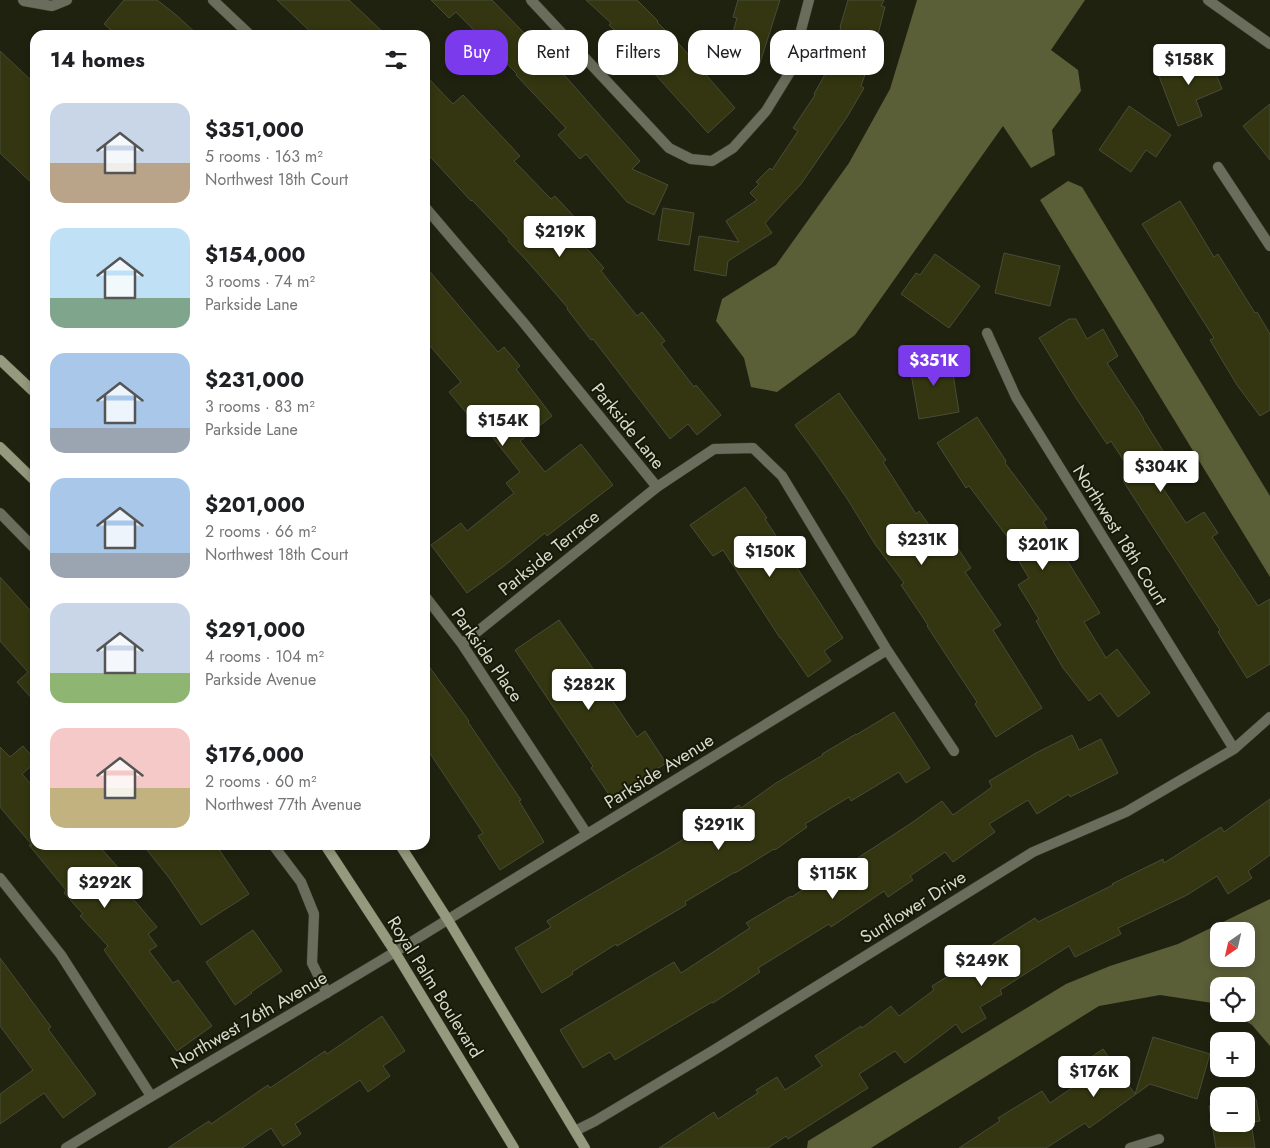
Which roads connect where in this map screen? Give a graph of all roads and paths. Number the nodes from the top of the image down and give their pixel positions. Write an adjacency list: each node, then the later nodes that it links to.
1 (23, 0): 2 (street)
2 (67, 0)
3 (213, 0): 7 (street)
4 (530, 0): 5 (street)
5 (809, 0)
6 (1208, 0): 8 (street)
7 (245, 30)
8 (1270, 44)
9 (1218, 168): 11 (street)
10 (430, 213): 17 (street, Parkside Lane)
11 (1270, 246)
12 (987, 333): 24 (street, Northwest 18th Court)
13 (0, 360): 14 (main road)
14 (30, 388)
15 (0, 447): 16 (main road)
16 (30, 476)
17 (657, 487): 21 (street, Parkside Terrace); 22 (street, Parkside Lane)
18 (0, 513): 19 (street)
19 (30, 544)
20 (430, 602): 21 (street, Parkside Place)
21 (462, 644): 26 (street, Parkside Place)
22 (887, 650): 25 (street, Parkside Lane); 26 (street, Parkside Avenue)
23 (1270, 717): 24 (street, Sunflower Drive)
24 (1234, 749): 35 (street, Sunflower Drive)
25 (954, 751)
26 (587, 834): 31 (street, Parkside Avenue)
27 (278, 850): 33 (street)
28 (328, 850): 32 (main road, Royal Palm Boulevard)
29 (403, 850): 31 (main road)
30 (0, 878): 34 (street)
31 (448, 920): 32 (street, Northwest 76th Avenue); 35 (main road)
32 (396, 952): 33 (street, Northwest 76th Avenue); 38 (main road, Royal Palm Boulevard)
33 (327, 993): 34 (street, Northwest 76th Avenue)
34 (151, 1096): 37 (street, Northwest 76th Avenue)
35 (575, 1131): 39 (main road)
36 (1159, 1139): 40 (street)
37 (66, 1148)
38 (514, 1148)
39 (585, 1148)
40 (1130, 1148)

